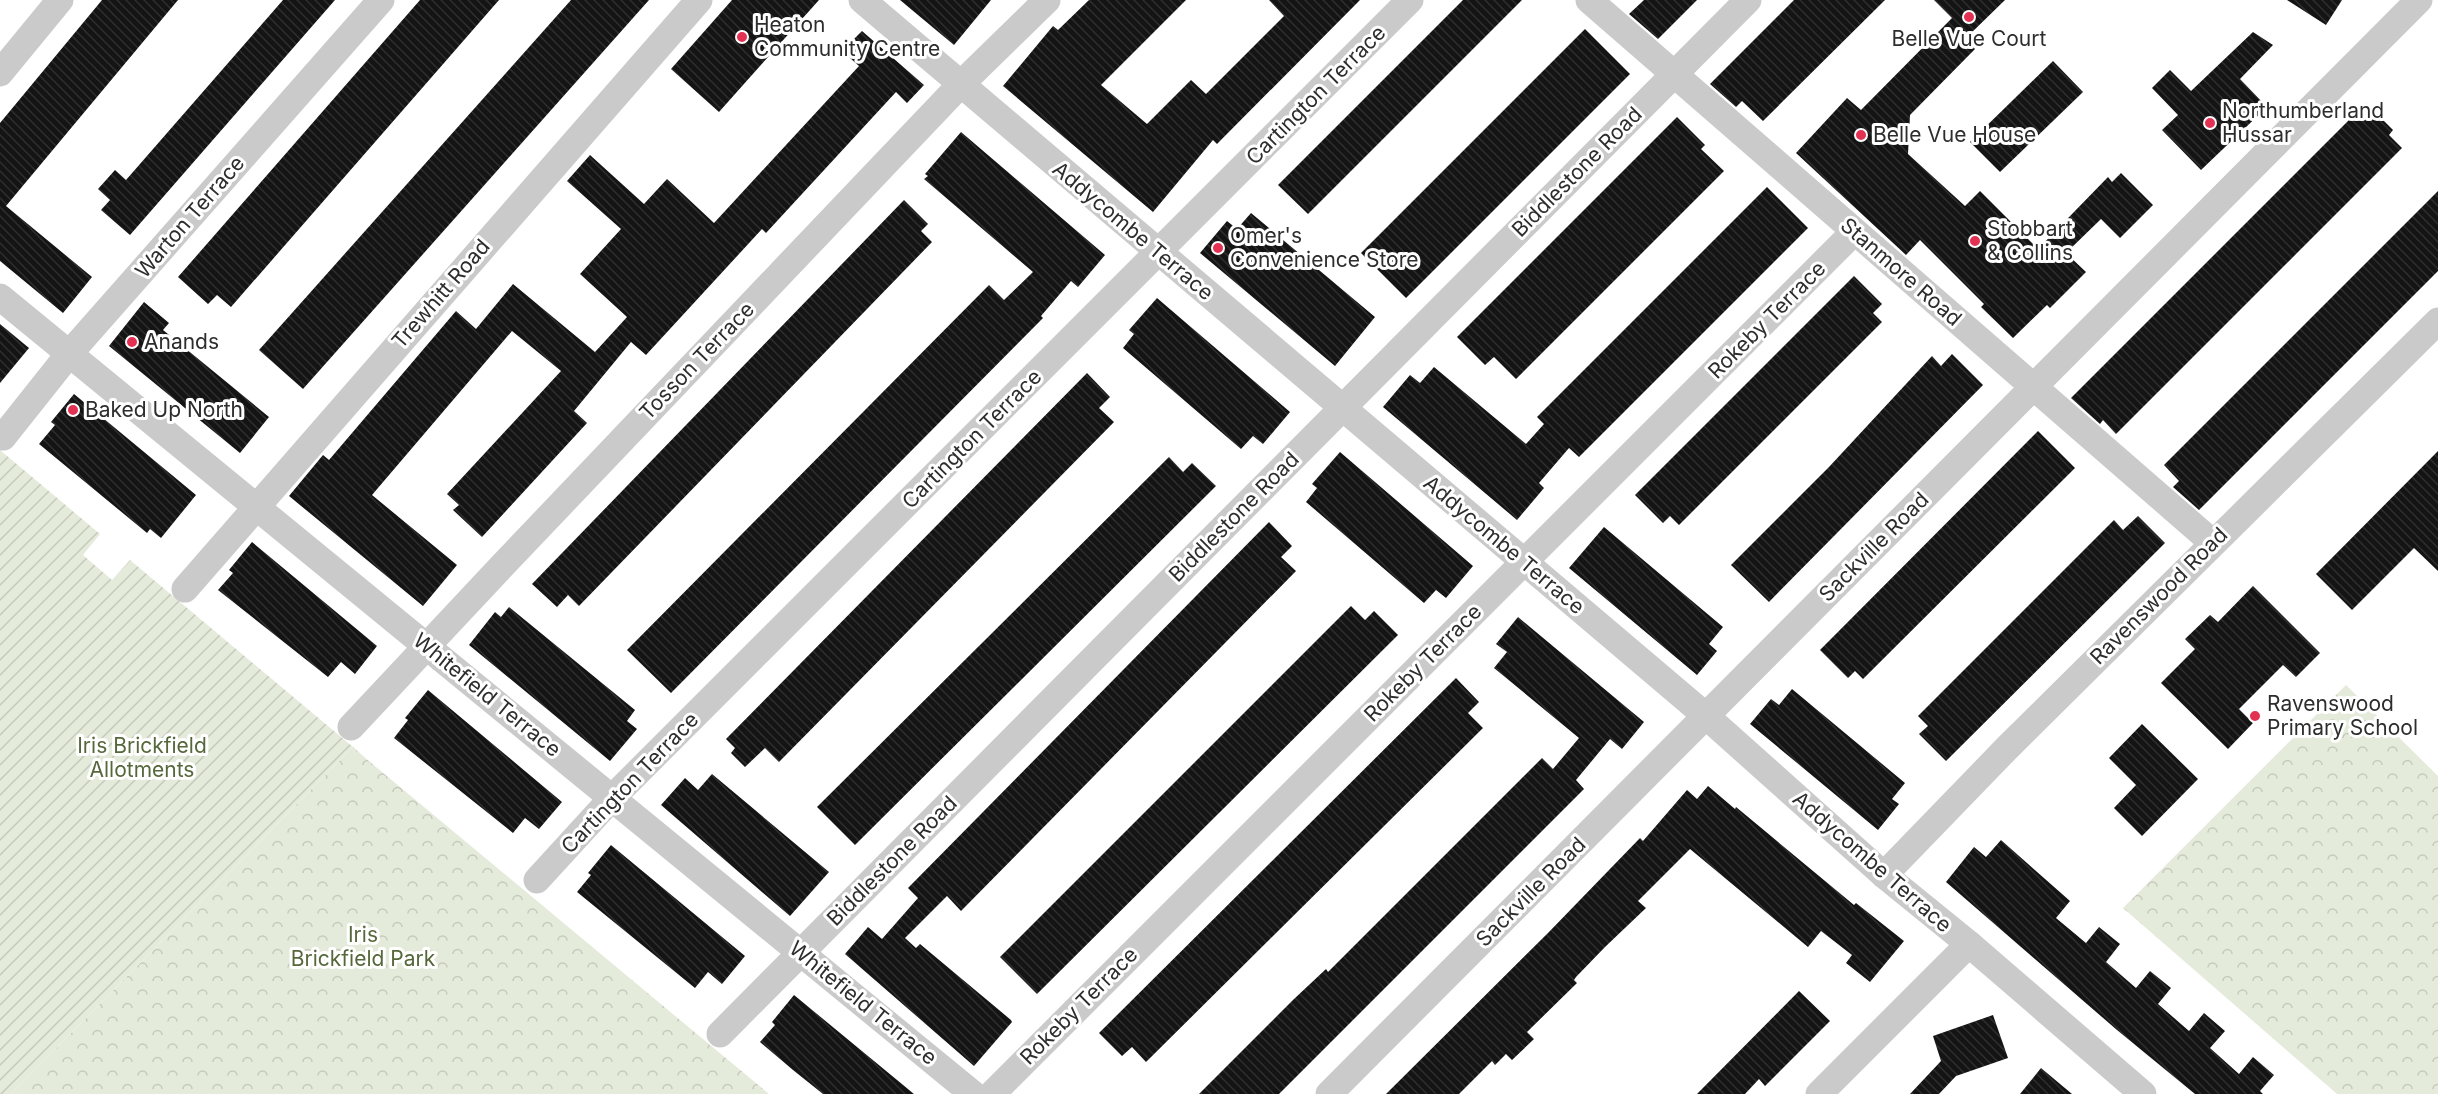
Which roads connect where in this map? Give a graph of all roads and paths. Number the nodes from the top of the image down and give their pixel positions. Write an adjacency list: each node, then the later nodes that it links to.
1 (60, 0): 10 (street)
2 (381, 0): 17 (street, Warton Terrace)
3 (699, 0): 21 (street, Trewhitt Road)
4 (862, 0): 12 (street, Addycombe Terrace)
5 (1047, 0): 12 (street, Tosson Terrace)
6 (1410, 0): 14 (street, Cartington Terrace)
7 (1589, 0): 11 (street, Stanmore Road)
8 (1748, 0): 11 (street, Biddlestone Road)
9 (2419, 0): 18 (street, Sackville Road)
10 (0, 73)
11 (1674, 74): 13 (street, Stanmore Road); 19 (street, Biddlestone Road)
12 (961, 84): 14 (street, Addycombe Terrace); 25 (street, Tosson Terrace)
13 (1854, 232): 18 (street, Stanmore Road); 23 (street, Rokeby Terrace)
14 (1158, 252): 19 (street, Addycombe Terrace); 28 (street, Cartington Terrace)
15 (0, 297): 17 (street, Whitefield Terrace)
16 (2438, 321): 22 (street, Ravenswood Road)
17 (69, 354): 20 (street, Warton Terrace); 21 (street, Whitefield Terrace)
18 (2033, 387): 22 (street, Stanmore Road); 26 (street, Sackville Road)
19 (1342, 408): 23 (street, Addycombe Terrace); 32 (street, Biddlestone Road)
20 (3, 437)
21 (256, 506): 24 (street, Trewhitt Road); 25 (street, Whitefield Terrace)
22 (2213, 543): 29 (street, Ravenswood Road)
23 (1523, 562): 26 (street, Addycombe Terrace); 35 (street, Rokeby Terrace)
24 (185, 589)
25 (426, 646): 27 (street, Tosson Terrace); 28 (street, Whitefield Terrace)
26 (1706, 716): 29 (street, Addycombe Terrace); 36 (street, Sackville Road)
27 (351, 727)
28 (612, 798): 30 (street, Cartington Terrace); 32 (street, Whitefield Terrace)
29 (1884, 875): 31 (street, Addycombe Terrace)
30 (537, 880)
31 (1969, 944): 37 (street); 38 (street, Addycombe Terrace)
32 (801, 953): 33 (street, Biddlestone Road); 34 (street, Whitefield Terrace)
33 (720, 1034)
34 (973, 1094)
35 (992, 1094)
36 (1329, 1094)
37 (1819, 1094)
38 (2143, 1094)

